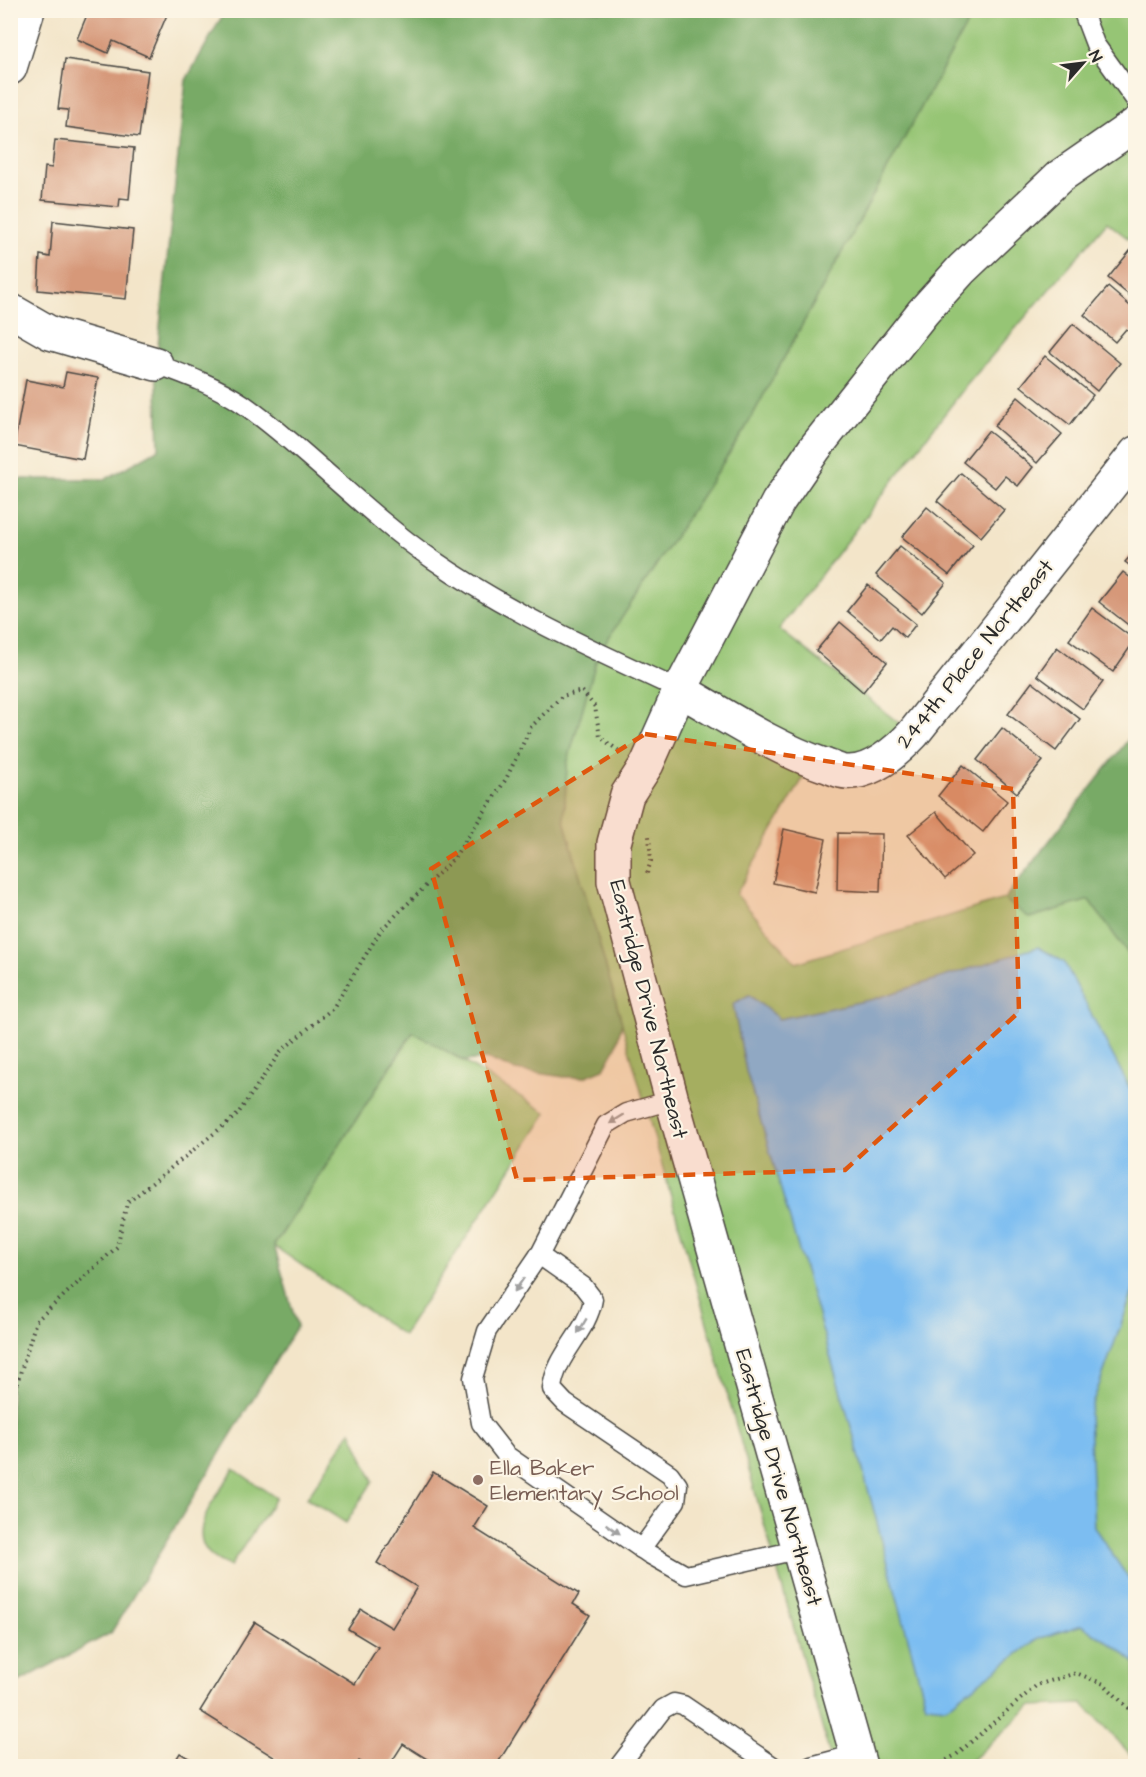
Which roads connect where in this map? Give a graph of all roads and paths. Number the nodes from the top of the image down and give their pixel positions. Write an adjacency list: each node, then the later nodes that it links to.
1 (28, 10): 3 (street)
2 (1082, 10): 4 (lane)
3 (10, 68)
4 (1136, 101)
5 (1136, 124): 9 (street, Eastridge Drive Northeast)
6 (10, 310): 7 (street)
7 (156, 364): 9 (lane)
8 (1136, 453): 9 (street, 244th Place Northeast)
9 (680, 690): 11 (street, Eastridge Drive Northeast)
10 (620, 751): 13 (path)
11 (672, 1100): 12 (lane, one-way to 12); 15 (street, Eastridge Drive Northeast)
12 (539, 1255): 14 (lane, one-way to 14); 14 (lane, one-way to 14)
13 (10, 1407)
14 (641, 1549): 15 (lane)
15 (801, 1550): 17 (street, Eastridge Drive Northeast)
16 (1136, 1716): 21 (path)
17 (859, 1760): 20 (lane)
18 (619, 1767): 19 (lane)
19 (773, 1767)
20 (811, 1767)
21 (936, 1767)

